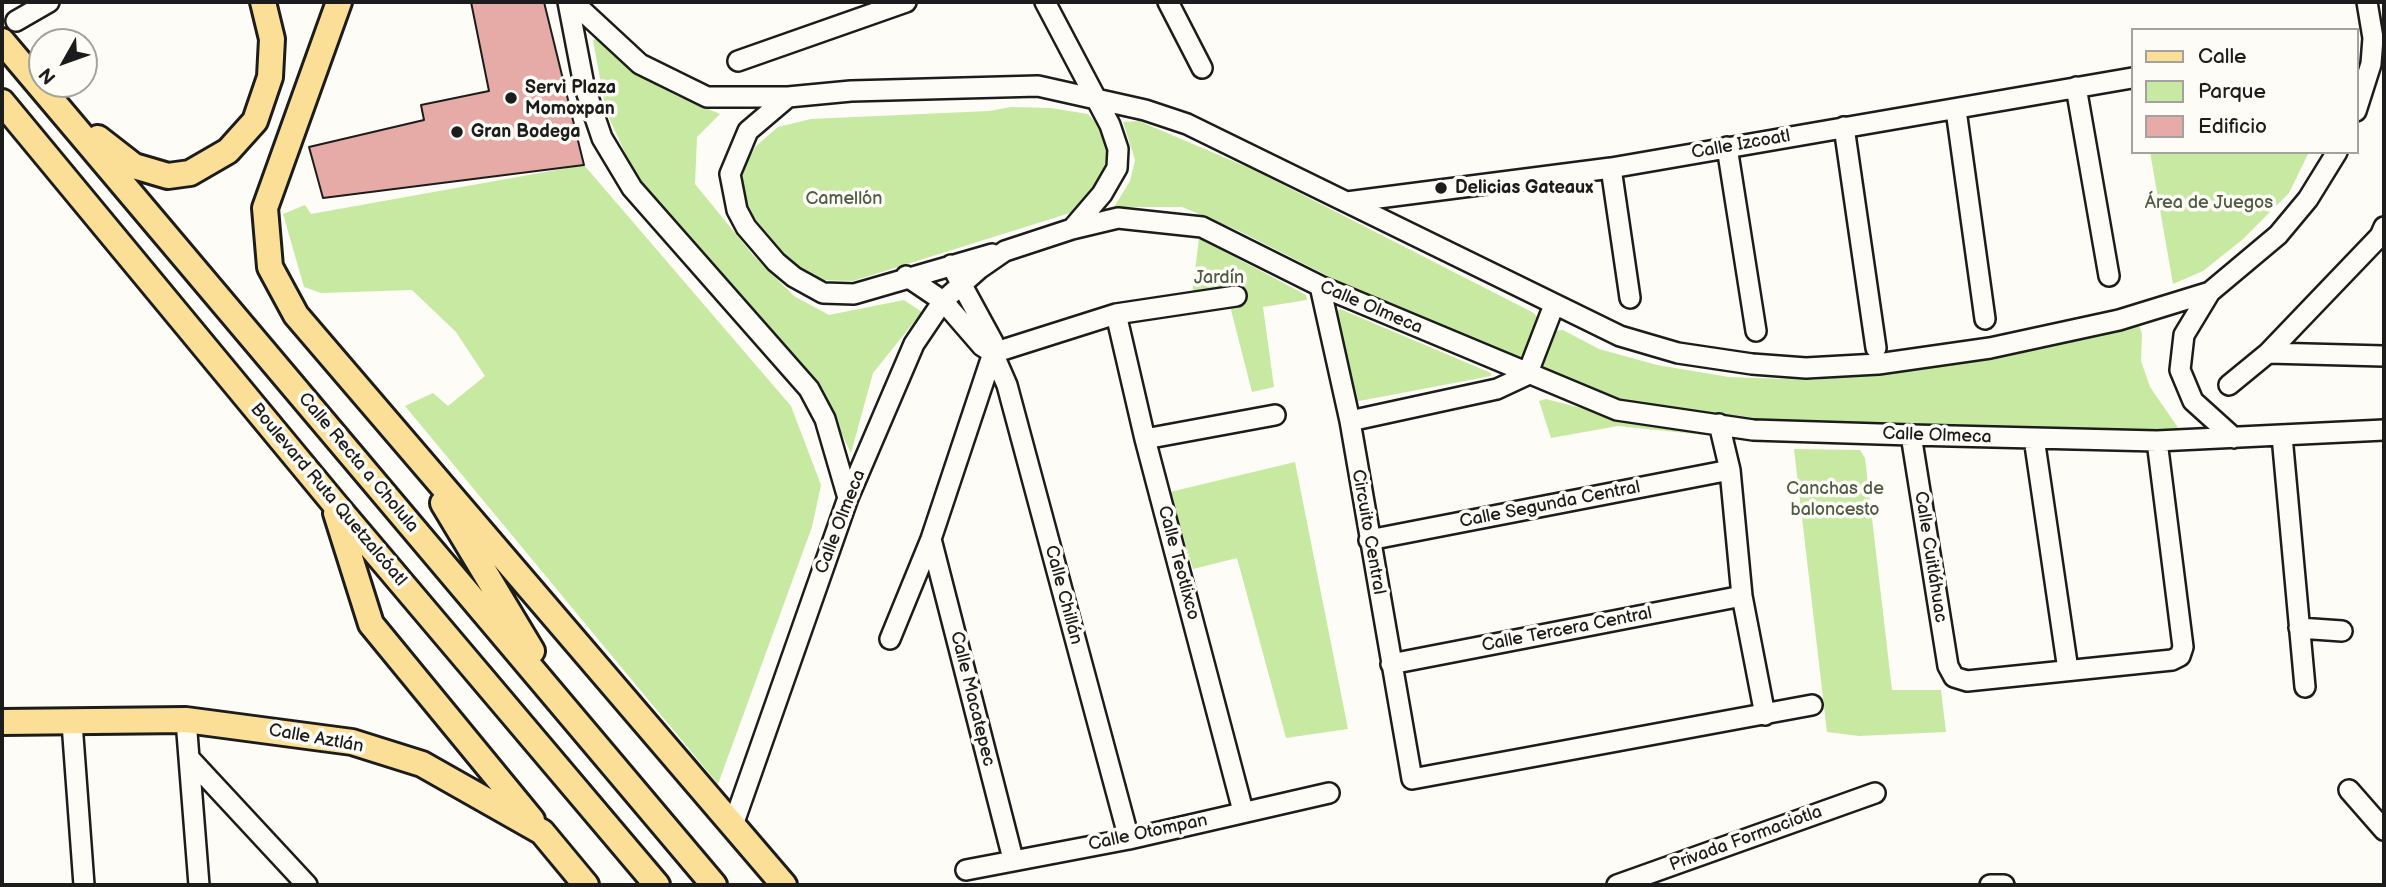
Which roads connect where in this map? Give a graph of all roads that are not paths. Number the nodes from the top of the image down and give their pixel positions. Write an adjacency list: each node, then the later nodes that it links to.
1 (49, 2): 9 (street)
2 (263, 2): 18 (main road)
3 (339, 2): 58 (main road)
4 (571, 2): 17 (street); 61 (street)
5 (906, 2): 12 (street)
6 (1045, 2): 16 (street)
7 (1168, 2): 13 (street)
8 (2367, 2): 11 (street)
9 (16, 21)
10 (2, 41): 18 (main road, Calle Recta a Cholula)
11 (2374, 42): 20 (street)
12 (738, 61)
13 (1202, 68)
14 (2130, 78): 15 (street, Calle Izcoatl)
15 (2076, 88): 21 (street, Calle Izcoatl); 32 (street)
16 (1093, 95): 17 (street); 26 (street); 27 (street)
17 (788, 97): 31 (street)
18 (52, 100): 74 (main road, Calle Recta a Cholula)
19 (2, 102): 62 (main road, Boulevard Ruta Quetzalcóatl)
20 (2358, 105)
21 (1956, 110): 22 (street, Calle Izcoatl); 41 (street)
22 (1844, 127): 23 (street, Calle Izcoatl); 43 (street)
23 (1727, 147): 25 (street, Calle Izcoatl); 42 (street)
24 (2336, 154): 35 (street)
25 (1611, 168): 26 (street, Calle Izcoatl); 37 (street)
26 (1347, 202): 39 (street)
27 (1072, 229): 29 (street, Calle Olmeca); 34 (street, Calle Olmeca)
28 (2383, 233): 45 (street)
29 (1005, 251): 30 (street); 33 (street, Calle Olmeca)
30 (951, 265): 31 (street); 33 (street, Calle Chillán)
31 (906, 276): 38 (street, Calle Chillán)
32 (2109, 276)
33 (960, 284): 38 (street, Calle Olmeca); 44 (street, Calle Chillán)
34 (1320, 286): 47 (street, Calle Olmeca); 50 (street, Circuito Central)
35 (2210, 292): 39 (street); 56 (street)
36 (1236, 296): 40 (street)
37 (1630, 298)
38 (943, 301): 44 (street, Calle Chillán); 61 (street, Calle Olmeca)
39 (1554, 304): 47 (street)
40 (1116, 314): 44 (street); 57 (street, Calle Teotlixco)
41 (1985, 319)
42 (1756, 331)
43 (1875, 348)
44 (993, 353): 63 (street); 86 (street, Calle Chillán)
45 (2268, 353): 46 (street); 48 (street)
46 (2384, 356)
47 (1527, 375): 50 (street); 51 (street, Calle Olmeca)
48 (2229, 385)
49 (1275, 415): 57 (street)
50 (1350, 421): 64 (street, Circuito Central)
51 (1719, 424): 53 (street, Calle Olmeca); 60 (street)
52 (2384, 430): 54 (street, Calle Olmeca)
53 (1911, 435): 55 (street, Calle Olmeca); 70 (street, Calle Cuitláhuac)
54 (2282, 436): 56 (street, Calle Olmeca); 66 (street)
55 (2035, 438): 59 (street, Calle Olmeca); 70 (street)
56 (2234, 438): 59 (street, Calle Olmeca)
57 (1145, 439): 82 (street, Calle Teotlixco)
58 (406, 441): 74 (main road); 83 (main road)
59 (2157, 441): 70 (street)
60 (1730, 470): 64 (street, Calle Segunda Central); 65 (street)
61 (848, 498): 83 (street, Calle Olmeca)
62 (333, 502): 85 (main road); 93 (main road, Boulevard Ruta Quetzalcóatl)
63 (931, 539): 68 (street); 87 (street, Calle Macatepec)
64 (1369, 540): 69 (street, Circuito Central)
65 (1742, 596): 69 (street, Calle Tercera Central); 73 (street)
66 (2299, 628): 67 (street); 71 (street)
67 (2342, 631)
68 (890, 639)
69 (1391, 664): 73 (street, Circuito Central)
70 (2067, 670)
71 (2305, 687)
72 (1812, 705): 73 (street)
73 (1765, 715)
74 (572, 718): 94 (main road, Calle Recta a Cholula)
75 (186, 720): 77 (main road, Calle Aztlán); 78 (street); 85 (main road, Calle Aztlán)
76 (2, 722): 77 (main road, Calle Aztlán)
77 (72, 723): 89 (street)
78 (190, 759): 90 (street); 91 (street)
79 (2349, 790): 84 (street)
80 (1329, 793): 82 (street, Calle Otompan)
81 (1875, 793): 96 (street, Privada Formaciotla)
82 (1243, 811): 86 (street, Calle Otompan)
83 (733, 825): 95 (main road)
84 (2384, 830)
85 (542, 832): 92 (main road, Calle Aztlán)
86 (1129, 839): 87 (street, Calle Otompan)
87 (1013, 859): 88 (street, Calle Otompan)
88 (966, 870)
89 (84, 885)
90 (199, 885)
91 (307, 885)
92 (586, 885)
93 (657, 885)
94 (714, 885)
95 (784, 885)
96 (1617, 885)
97 (1990, 885): 98 (street)
98 (2004, 885)

